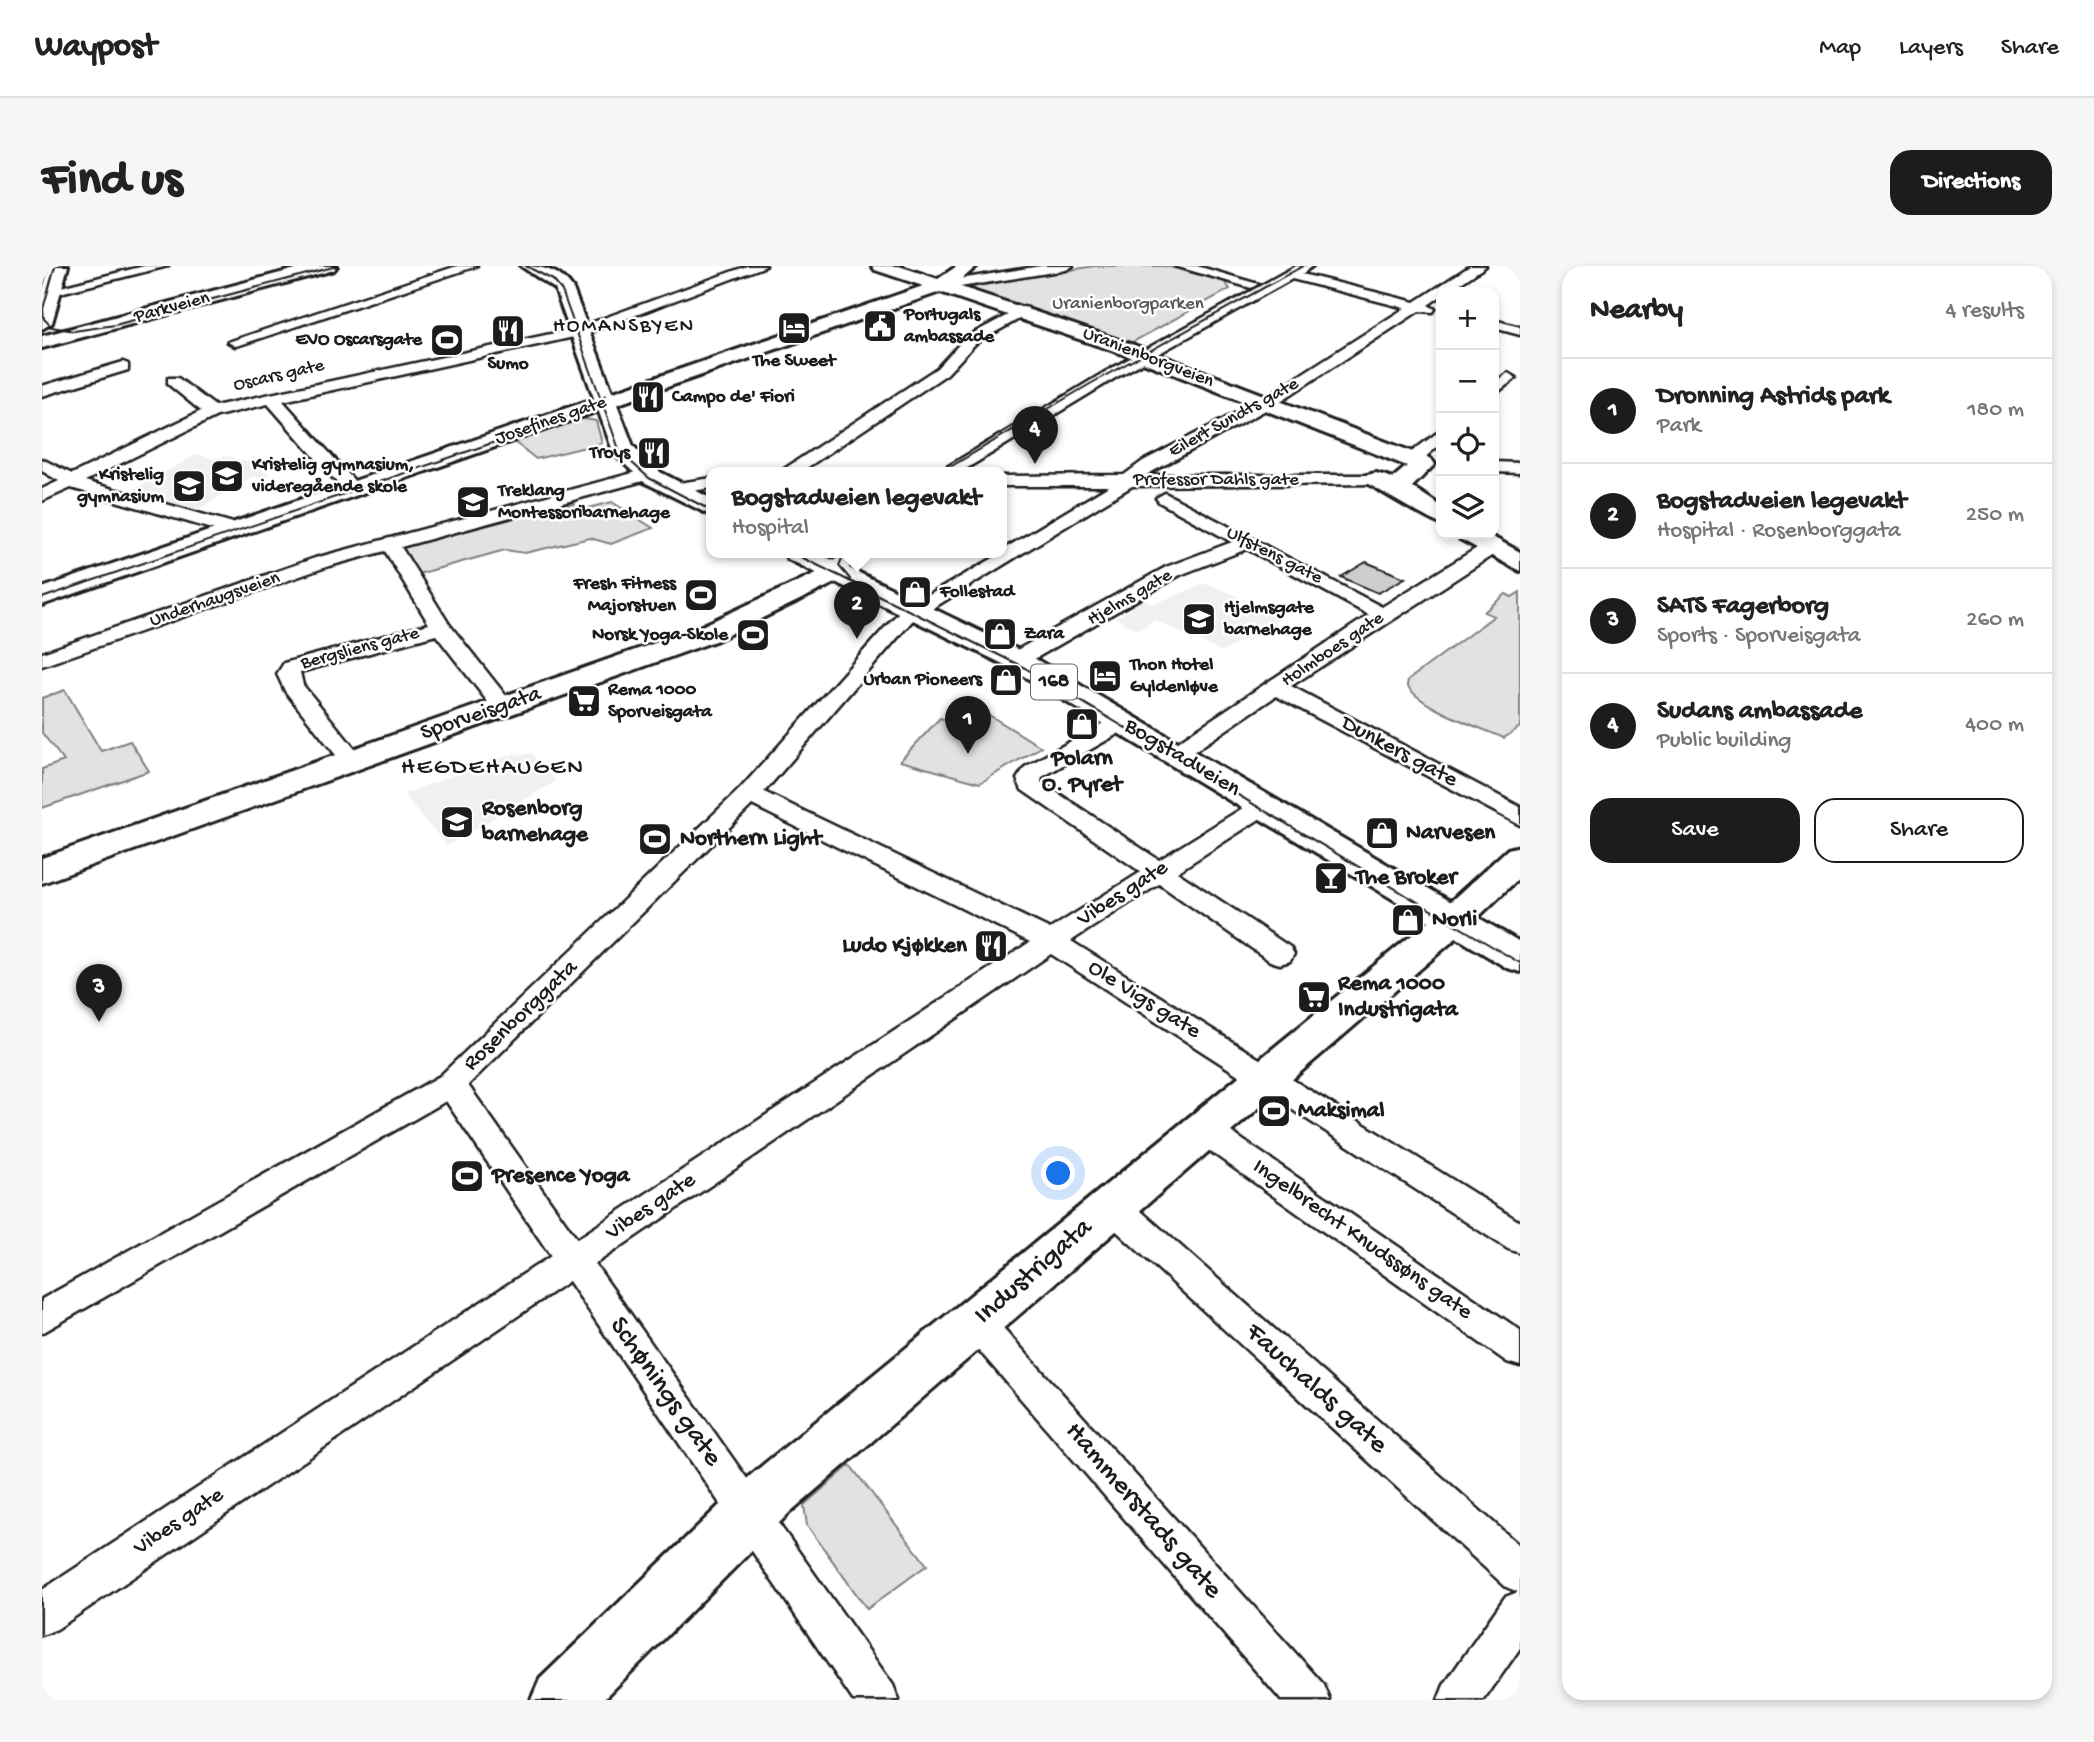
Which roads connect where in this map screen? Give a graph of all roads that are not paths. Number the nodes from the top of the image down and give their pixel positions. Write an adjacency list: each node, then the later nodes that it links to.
1 (59, 266): 16 (street)
2 (160, 266): 16 (street)
3 (327, 266): 22 (street, Parkveien)
4 (470, 266): 26 (street)
5 (530, 266): 24 (street)
6 (758, 266): 24 (street, Oscars gate)
7 (881, 266): 15 (street, Uranienborgveien)
8 (968, 266): 15 (street)
9 (1066, 266): 15 (street, Josefines gate)
10 (1182, 266): 14 (street)
11 (1306, 266): 13 (street)
12 (1479, 266): 17 (street, Eilert Sundts gate)
13 (1286, 271): 14 (street); 17 (street); 27 (street)
14 (1251, 284): 27 (street)
15 (941, 286): 18 (street, Uranienborgveien); 34 (street, Josefines gate)
16 (52, 290): 20 (street)
17 (1418, 306): 19 (street); 35 (street, Eilert Sundts gate)
18 (1023, 311): 27 (street, Uranienborgveien); 40 (street)
19 (1436, 311)
20 (43, 322): 22 (street, Parkveien)
21 (1499, 325): 23 (street)
22 (98, 328): 25 (street, Parkveien)
23 (1520, 331)
24 (578, 332): 33 (street, Oscars gate); 34 (street)
25 (42, 342)
26 (235, 342)
27 (1137, 352): 35 (street, Uranienborgveien); 41 (street)
28 (123, 367): 32 (street)
29 (1508, 378): 31 (street)
30 (173, 381): 36 (street, Oscars gate)
31 (1499, 386)
32 (42, 391)
33 (272, 399): 36 (street, Oscars gate); 50 (street)
34 (603, 403): 44 (street); 50 (street, Josefines gate)
35 (1267, 403): 38 (street, Uranienborgveien); 45 (street, Eilert Sundts gate)
36 (212, 412): 47 (street, Oscars gate)
37 (1436, 444): 38 (street)
38 (1425, 463): 49 (street)
39 (42, 464): 47 (street)
40 (796, 467)
41 (955, 467)
42 (1499, 467): 43 (street)
43 (1520, 468)
44 (657, 480): 48 (street); 53 (street); 58 (street, Underhaugsveien)
45 (1128, 480): 46 (street, Professor Dahls gate); 49 (street, Professor Dahls gate); 60 (street, Eilert Sundts gate)
46 (1007, 481)
47 (70, 482): 51 (street, Oscars gate); 55 (street)
48 (706, 483)
49 (1386, 484): 54 (street)
50 (352, 489): 55 (street, Josefines gate)
51 (42, 496)
52 (1165, 498): 57 (street, Ulfstens gate)
53 (706, 506)
54 (1436, 514)
55 (233, 529): 65 (street, Josefines gate)
56 (1478, 539): 59 (street)
57 (1247, 543): 67 (street, Ulfstens gate); 70 (street, Hjelms gate)
58 (389, 544): 68 (street); 69 (street, Underhaugsveien)
59 (1492, 547): 64 (street); 67 (street, Holmboes gate)
60 (1007, 555)
61 (820, 558): 63 (street, Bogstadveien / 168)
62 (1001, 558): 66 (street, Eilert Sundts gate)
63 (843, 563): 66 (street, Bogstadveien / 168); 72 (street, Sporveisgata)
64 (1520, 563)
65 (42, 597)
66 (915, 609): 70 (street, Bogstadveien / 168); 76 (street, Rosenborggata)
67 (1383, 615): 71 (street, Holmboes gate)
68 (441, 627): 72 (street, Bergsliens gate); 75 (street, Bergsliens gate)
69 (42, 660)
70 (1016, 660): 73 (street, Bogstadveien / 168)
71 (1277, 688): 74 (street, Holmboes gate); 78 (street, Dunkers gate)
72 (503, 706): 75 (street, Sporveisgata)
73 (1122, 722): 74 (street, Bogstadveien / 168); 81 (street)
74 (1174, 754): 77 (street, Bogstadveien / 168)
75 (351, 759): 80 (street, Sporveisgata)
76 (749, 794): 83 (street, Ole Vigs gate); 87 (street, Rosenborggata)
77 (1263, 806): 81 (street, Vibes gate); 82 (street, Bogstadveien / 168)
78 (1520, 817)
79 (1520, 857): 82 (street, Industrigata)
80 (42, 871)
81 (1157, 872): 83 (street, Vibes gate); 84 (street)
82 (1453, 919): 85 (street, Bogstadveien / 168); 86 (street, Industrigata)
83 (1051, 941): 86 (street, Ole Vigs gate); 91 (street, Vibes gate)
84 (1280, 954)
85 (1520, 959)
86 (1266, 1077): 88 (street, Industrigata); 90 (street, Ole Vigs gate)
87 (451, 1084): 91 (street, Schønings gate); 92 (street, Rosenborggata)
88 (1204, 1130): 89 (street, Industrigata); 94 (street, Ingelbrecht Knudssøns gate)
89 (1112, 1206): 93 (street, Industrigata); 96 (street, Fauchalds gate)
90 (1520, 1239)
91 (573, 1259): 95 (street, Schønings gate); 98 (street, Vibes gate)
92 (42, 1317)
93 (976, 1322): 95 (street, Industrigata); 101 (street, Hammerstads gate)
94 (1520, 1350)
95 (748, 1513): 99 (street, Industrigata); 100 (street, Schønings gate)
96 (1520, 1573)
97 (1520, 1612): 102 (street)
98 (42, 1614)
99 (561, 1700)
100 (878, 1700)
101 (1310, 1700)
102 (1459, 1700)

